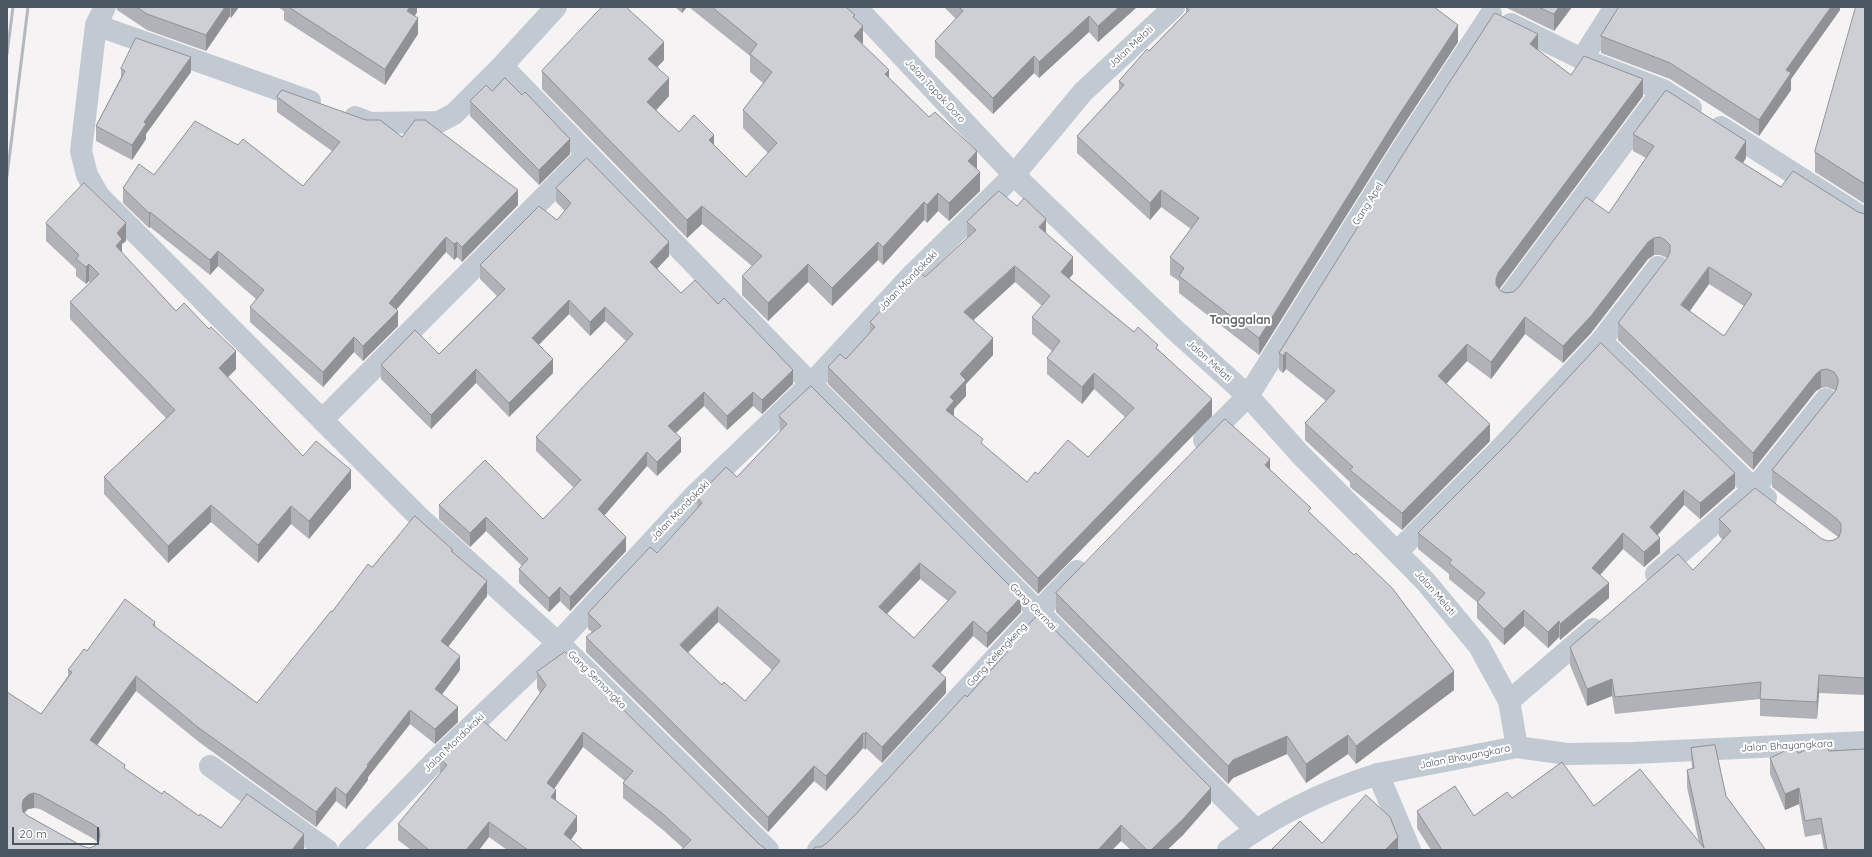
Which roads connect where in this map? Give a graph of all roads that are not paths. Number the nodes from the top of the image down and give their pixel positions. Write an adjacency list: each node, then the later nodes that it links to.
1 (556, 7): 8 (street)
2 (856, 7): 11 (street, Jalan Tapak Doro)
3 (1174, 7): 11 (street, Jalan Melati)
4 (1615, 7): 7 (street)
5 (1488, 11): 7 (street); 17 (street, Gang Apel)
6 (100, 16): 8 (street); 19 (street, Gang Semangka)
7 (1582, 59): 9 (street)
8 (502, 66): 10 (street, Gang Cermai)
9 (1663, 90): 12 (street); 14 (street)
10 (587, 154): 16 (street, Gang Cermai); 19 (street)
11 (1014, 175): 16 (street, Jalan Mondokaki); 17 (street, Jalan Melati)
12 (1865, 219)
13 (1658, 267): 15 (street)
14 (1508, 298)
15 (1602, 341): 21 (street); 23 (street)
16 (811, 384): 26 (street, Gang Cermai); 28 (street, Jalan Mondokaki)
17 (1248, 396): 20 (street); 23 (street, Jalan Melati)
18 (1826, 399): 21 (street)
19 (322, 420): 28 (street, Gang Semangka)
20 (1192, 453)
21 (1754, 489): 22 (street); 25 (street)
22 (1779, 508)
23 (1397, 552): 29 (street, Jalan Melati)
24 (1093, 555): 26 (street, Gang Kelengkeng)
25 (1641, 587)
26 (1038, 612): 34 (street, Gang Cermai); 38 (street, Gang Kelengkeng)
27 (1605, 618): 29 (street)
28 (558, 642): 36 (street, Jalan Mondokaki); 37 (street, Gang Semangka)
29 (1510, 701): 31 (street, Jalan Melati)
30 (1865, 742): 31 (street, Jalan Bhayangkara)
31 (1518, 747): 33 (street, Jalan Bhayangkara)
32 (210, 766): 35 (street)
33 (1378, 774): 34 (street, Jalan Bhayangkara); 40 (street)
34 (1256, 830): 39 (street, Jalan Bhayangkara)
35 (327, 850)
36 (349, 850)
37 (768, 850)
38 (818, 850)
39 (1228, 850)
40 (1410, 850)

